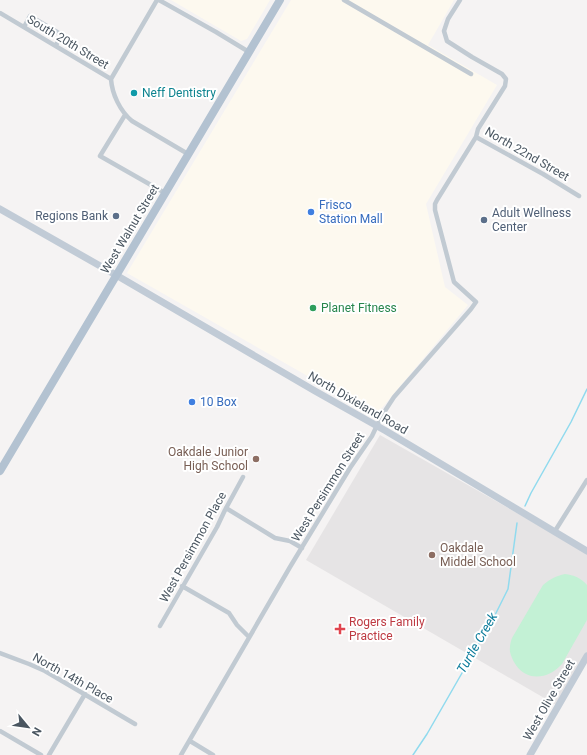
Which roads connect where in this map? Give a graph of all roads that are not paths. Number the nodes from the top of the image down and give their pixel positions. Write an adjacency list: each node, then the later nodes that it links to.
1 (158, 0): 8 (street); 10 (street)
2 (280, 0): 8 (main road, West Walnut Street)
3 (344, 0): 9 (street)
4 (460, 0): 12 (street, North 22nd Street)
5 (0, 13): 6 (street, South 20th Street)
6 (24, 27): 7 (street, South 20th Street); 7 (street)
7 (56, 46): 10 (street, South 20th Street)
8 (249, 52): 13 (main road, West Walnut Street)
9 (471, 74)
10 (111, 79): 11 (street, South 20th Street)
11 (125, 115): 13 (street, South 20th Street); 14 (street)
12 (476, 137): 15 (street, North 22nd Street); 18 (street, West Persimmon Street)
13 (188, 154): 14 (main road, West Walnut Street)
14 (165, 193): 17 (main road, West Walnut Street)
15 (579, 196)
16 (0, 209): 17 (main road, North Dixieland Road)
17 (116, 275): 18 (main road, North Dixieland Road); 19 (main road, West Walnut Street)
18 (377, 426): 23 (main road, North Dixieland Road); 24 (street, West Persimmon Street)
19 (0, 471)
20 (243, 478): 22 (street, West Persimmon Place)
21 (587, 480): 23 (street)
22 (226, 508): 24 (street); 26 (street, West Persimmon Place)
23 (555, 532): 25 (main road, North Dixieland Road)
24 (302, 548): 28 (street, West Persimmon Street)
25 (587, 551)
26 (182, 586): 27 (street, West Persimmon Place); 28 (street)
27 (160, 626)
28 (249, 637): 34 (street, West Persimmon Street)
29 (0, 653): 31 (street, North 14th Place)
30 (586, 658): 39 (main road, West Olive Street)
31 (85, 694): 32 (street, North 14th Place); 36 (street)
32 (135, 724)
33 (0, 731): 35 (street)
34 (190, 741): 37 (street, West Persimmon Street); 38 (street)
35 (41, 755)
36 (49, 755)
37 (181, 755)
38 (213, 755)
39 (530, 755)

